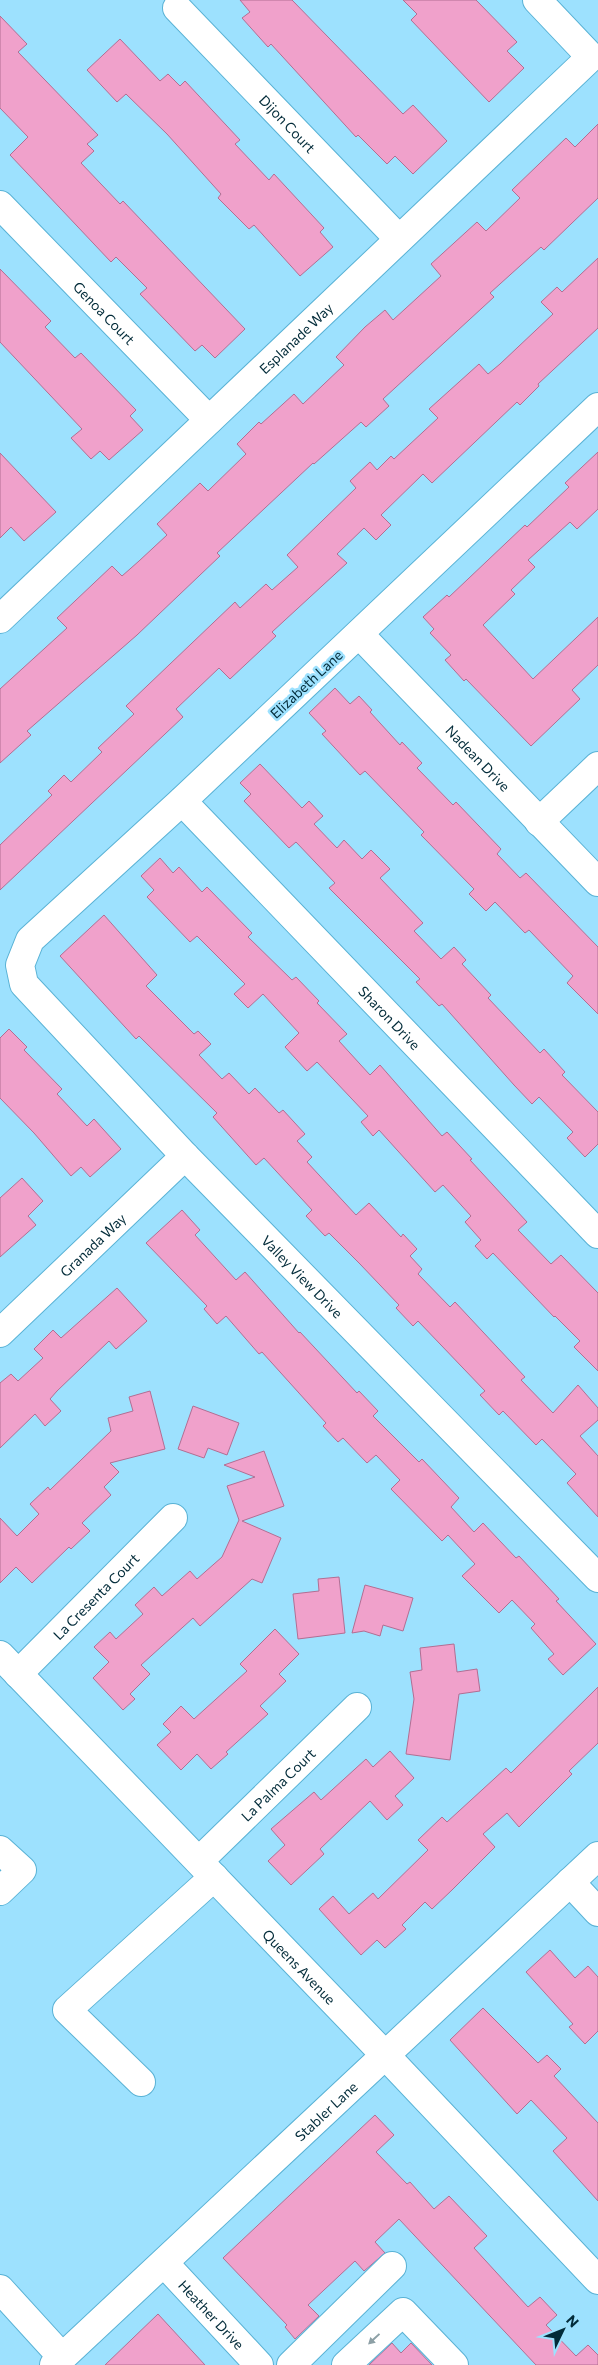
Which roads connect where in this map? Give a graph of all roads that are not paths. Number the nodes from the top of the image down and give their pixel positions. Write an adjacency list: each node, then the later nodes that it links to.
1 (537, 0): 4 (street, Esplanade Way)
2 (178, 8): 4 (street, Dijon Court)
3 (0, 205): 6 (street, Genoa Court)
4 (399, 239): 6 (street, Esplanade Way)
5 (598, 407): 8 (street, Elizabeth Lane)
6 (209, 420): 7 (street, Esplanade Way)
7 (4, 608)
8 (359, 634): 10 (street, Elizabeth Lane); 11 (street, Nadean Drive)
9 (598, 766): 11 (street)
10 (182, 801): 13 (street, Elizabeth Lane); 15 (street, Sharon Drive)
11 (539, 822): 12 (street, Nadean Drive)
12 (598, 882)
13 (20, 965): 14 (street, Valley View Drive)
14 (185, 1156): 16 (street, Granada Way); 18 (street, Valley View Drive)
15 (598, 1234)
16 (0, 1333)
17 (173, 1518): 19 (street, La Cresenta Court)
18 (598, 1578)
19 (9, 1664): 23 (street, Queens Avenue)
20 (357, 1707): 23 (street, La Palma Court)
21 (0, 1850): 25 (street)
22 (598, 1856): 24 (street, Stabler Lane)
23 (206, 1869): 27 (street, Queens Avenue); 28 (street, La Palma Court)
24 (570, 1882): 26 (street); 27 (street, Stabler Lane)
25 (0, 1891)
26 (598, 1912)
27 (386, 2056): 29 (street, Stabler Lane); 31 (street, Queens Avenue)
28 (141, 2082)
29 (164, 2264): 33 (street, Stabler Lane); 34 (street, Heather Drive)
30 (392, 2266): 35 (street)
31 (598, 2280)
32 (0, 2289): 33 (street)
33 (58, 2361)
34 (259, 2365)
35 (291, 2365)
36 (346, 2365): 37 (street, one-way to 36)
37 (454, 2365)

